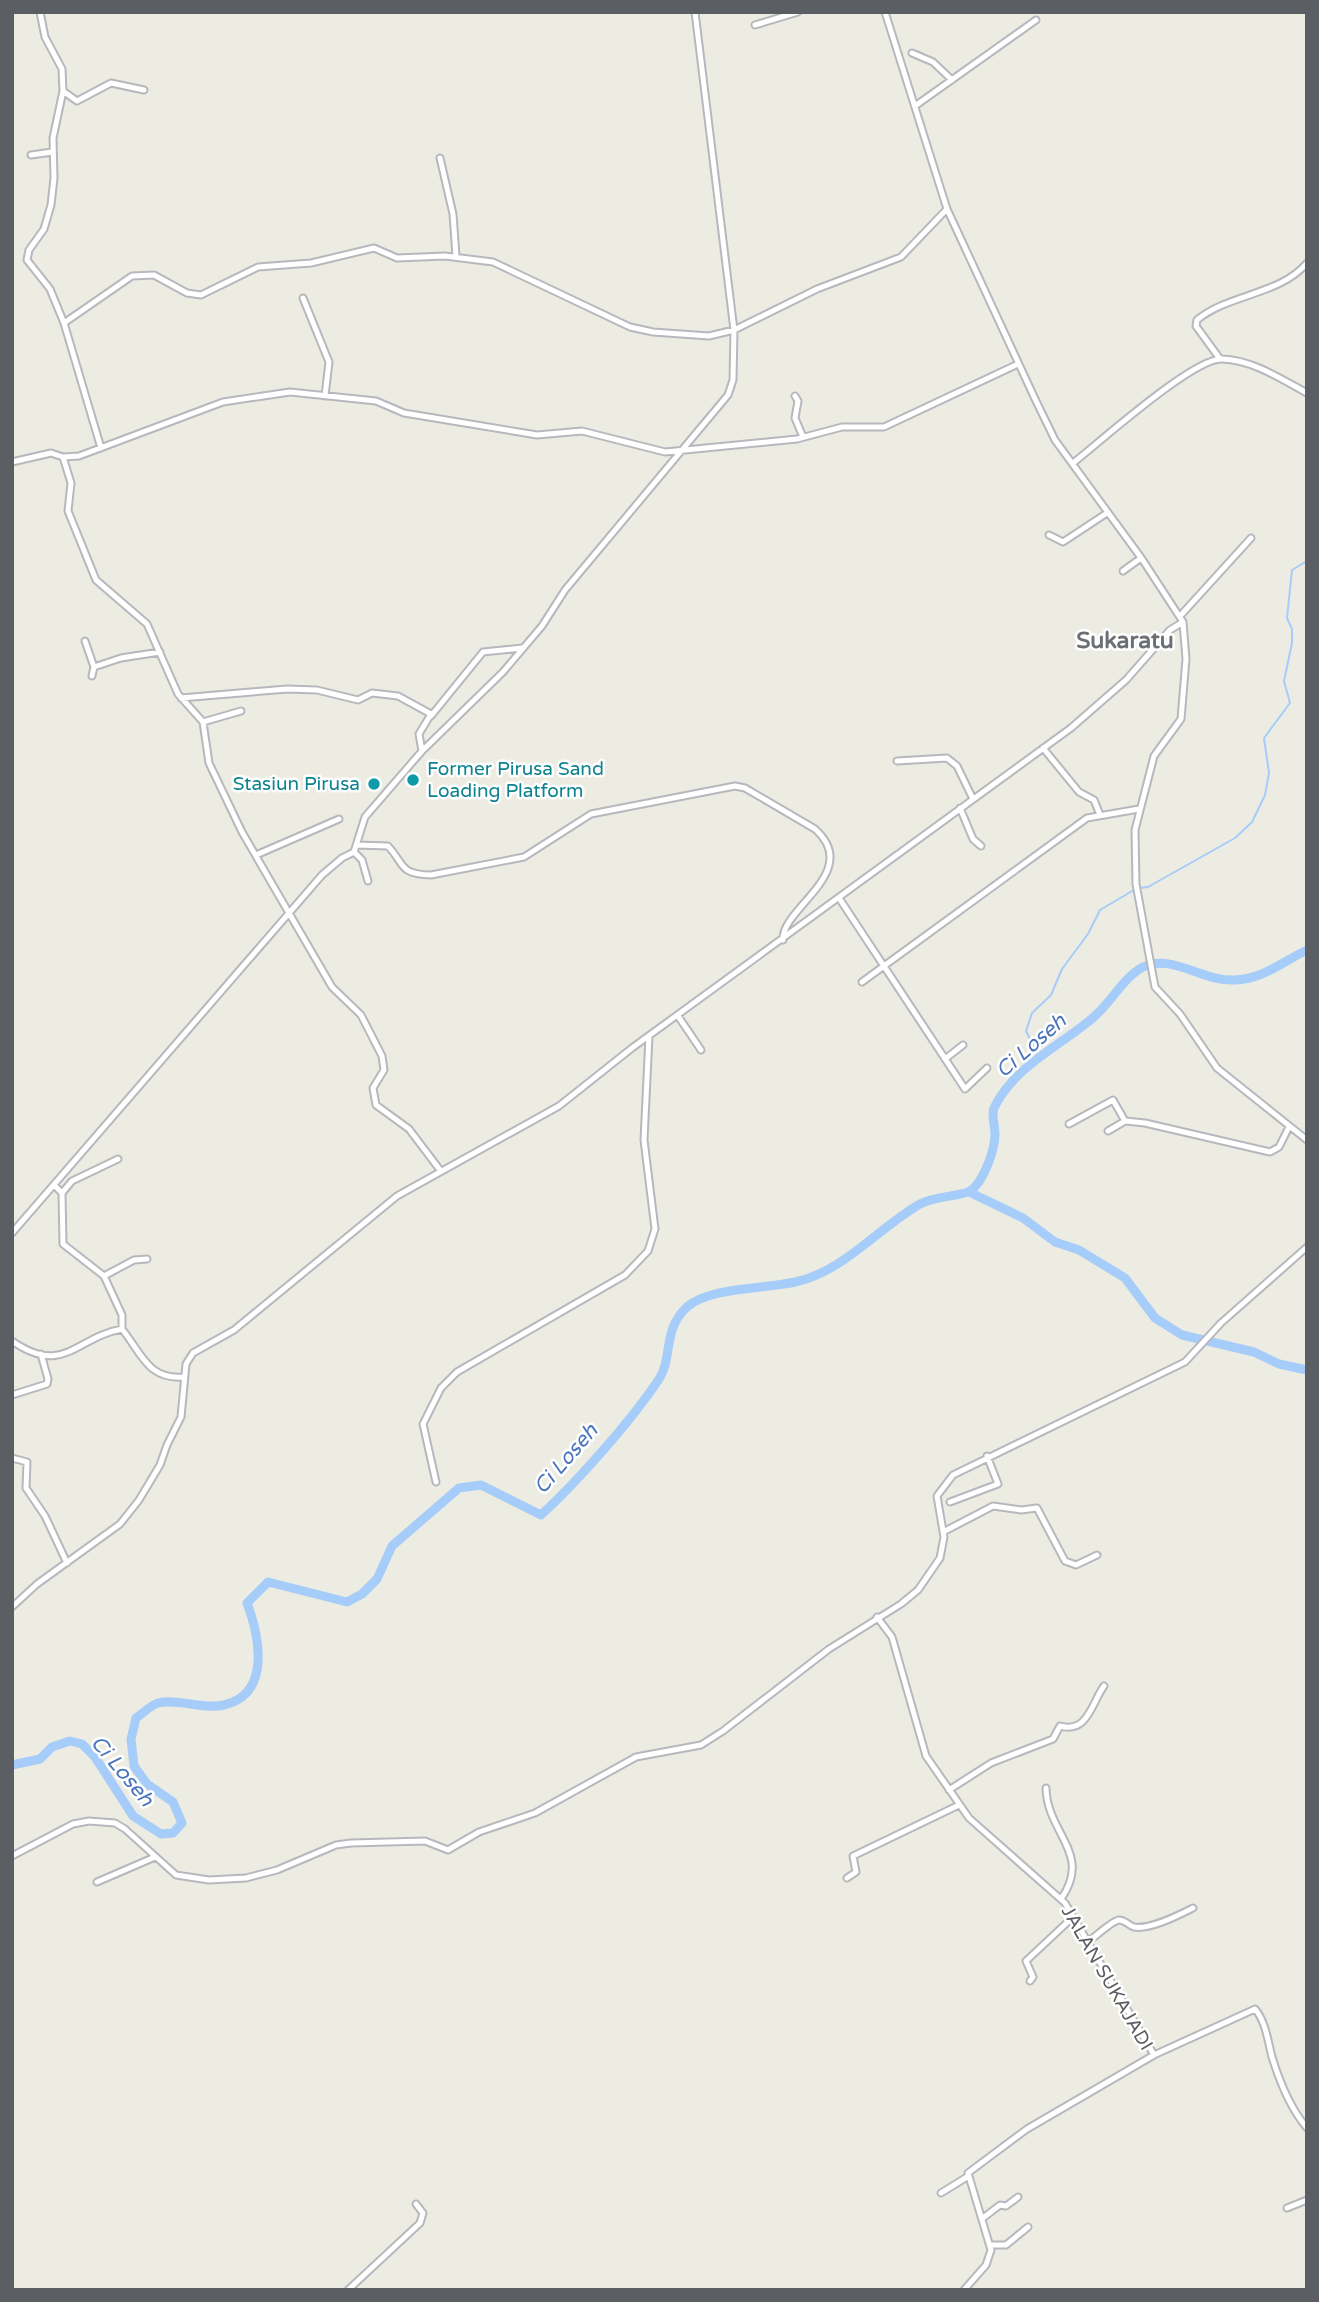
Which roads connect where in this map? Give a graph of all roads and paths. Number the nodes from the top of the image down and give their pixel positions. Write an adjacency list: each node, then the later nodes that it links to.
1 (40, 12): 10 (street)
2 (695, 12): 20 (street)
3 (798, 12): 6 (street)
4 (885, 12): 11 (street)
5 (1036, 20): 8 (street)
6 (755, 25)
7 (912, 53): 8 (street)
8 (952, 80): 11 (street)
9 (144, 90): 10 (street)
10 (63, 92): 12 (street)
11 (915, 106): 15 (street)
12 (52, 152): 13 (street); 19 (street)
13 (31, 155)
14 (440, 158): 16 (street)
15 (947, 209): 20 (street); 22 (street)
16 (456, 256): 19 (street); 20 (street)
17 (1307, 263): 21 (street)
18 (303, 298): 24 (street)
19 (64, 323): 27 (street)
20 (734, 330): 28 (street)
21 (1220, 359): 23 (street); 31 (street)
22 (1018, 364): 26 (street); 31 (street)
23 (1307, 393)
24 (325, 396): 27 (street); 28 (street)
25 (795, 396): 26 (street)
26 (803, 437): 28 (street)
27 (101, 447): 29 (street)
28 (684, 449): 40 (street)
29 (63, 457): 30 (street); 41 (street)
30 (12, 461)
31 (1073, 463): 32 (street)
32 (1107, 513): 33 (street); 35 (street)
33 (1049, 536)
34 (1251, 538): 37 (street)
35 (1141, 558): 36 (street); 37 (street)
36 (1123, 570)
37 (1181, 615): 38 (street)
38 (1183, 622): 48 (street); 53 (street)
39 (85, 641): 42 (street)
40 (522, 648): 46 (street); 49 (street)
41 (160, 652): 42 (street); 44 (street)
42 (94, 667): 43 (street)
43 (92, 676)
44 (181, 698): 46 (street); 47 (street)
45 (240, 711): 47 (street)
46 (431, 716): 49 (street)
47 (203, 722): 59 (street)
48 (1044, 748): 51 (street); 54 (street)
49 (422, 751): 56 (street)
50 (897, 761): 51 (street)
51 (973, 799): 52 (street)
52 (960, 808): 57 (street); 61 (street)
53 (1139, 809): 54 (street); 74 (street)
54 (1100, 815): 64 (street)
55 (339, 819): 59 (street)
56 (357, 845): 58 (street); 63 (street)
57 (981, 846)
58 (354, 852): 60 (street); 62 (street)
59 (256, 855): 62 (street)
60 (368, 881)
61 (839, 898): 63 (street); 64 (street)
62 (289, 914): 78 (street); 79 (street)
63 (783, 940): 66 (street)
64 (884, 968): 65 (street); 70 (street)
65 (862, 982)
66 (678, 1016): 67 (street); 69 (street)
67 (649, 1036): 78 (street); 92 (street)
68 (963, 1045): 70 (street)
69 (701, 1051)
70 (945, 1059): 71 (street)
71 (987, 1068)
72 (1125, 1121): 73 (street); 74 (street); 75 (street)
73 (1069, 1124)
74 (1289, 1127): 76 (street)
75 (1108, 1130)
76 (1307, 1140)
77 (118, 1159): 80 (street)
78 (440, 1170): 88 (street)
79 (54, 1185): 80 (street); 81 (street)
80 (62, 1193): 84 (street)
81 (12, 1233)
82 (1307, 1247): 90 (street)
83 (147, 1259): 84 (street)
84 (104, 1276): 85 (street)
85 (122, 1329): 87 (street); 88 (street)
86 (12, 1341): 87 (street)
87 (41, 1354): 89 (street)
88 (184, 1377): 96 (street)
89 (12, 1395)
90 (987, 1456): 93 (street); 94 (street)
91 (12, 1458): 96 (street)
92 (436, 1482)
93 (950, 1502)
94 (943, 1531): 95 (street); 98 (street)
95 (1097, 1555)
96 (67, 1563): 97 (street)
97 (12, 1607)
98 (877, 1617): 101 (street, JALAN SUKAJADI); 104 (street)
99 (1104, 1686): 101 (street)
100 (1046, 1788): 107 (street)
101 (949, 1790): 102 (street, JALAN SUKAJADI)
102 (959, 1805): 105 (street); 107 (street, JALAN SUKAJADI)
103 (12, 1856): 104 (street)
104 (155, 1857): 106 (street)
105 (847, 1878)
106 (97, 1882)
107 (1061, 1899): 109 (street, JALAN SUKAJADI)
108 (1193, 1908): 110 (street)
109 (1073, 1917): 110 (street, JALAN SUKAJADI); 111 (street)
110 (1087, 1942): 112 (street, JALAN SUKAJADI)
111 (1030, 1981)
112 (1154, 2055): 113 (street); 114 (street, JALAN SUKAJADI)
113 (1307, 2128)
114 (967, 2177): 115 (street, JALAN SUKAJADI); 120 (street)
115 (941, 2193)
116 (1018, 2197): 120 (street)
117 (1307, 2200): 119 (street)
118 (416, 2204): 123 (street)
119 (1287, 2208)
120 (983, 2218): 122 (street)
121 (1028, 2227): 122 (street)
122 (990, 2245): 124 (street)
123 (348, 2290)
124 (964, 2290)

